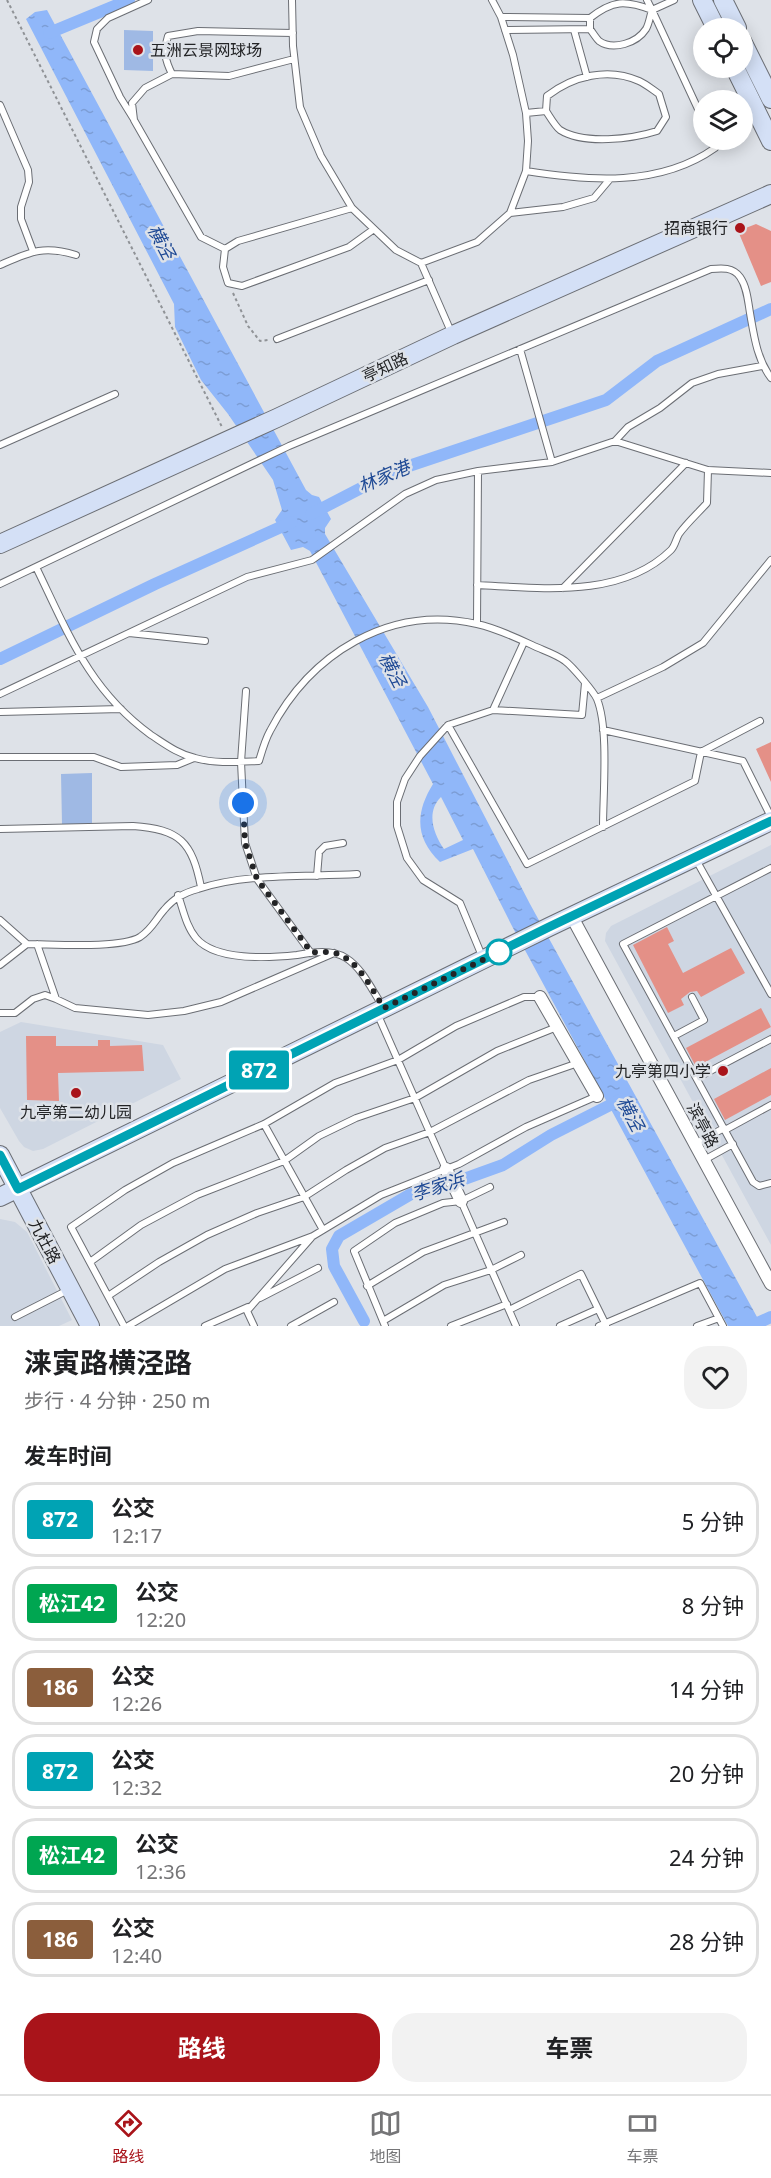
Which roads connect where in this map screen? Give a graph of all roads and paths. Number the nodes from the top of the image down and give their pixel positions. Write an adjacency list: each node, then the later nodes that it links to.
1 (6, 0): 50 (path)
2 (148, 0): 28 (lane)
3 (292, 0): 17 (lane)
4 (492, 0): 10 (lane)
5 (647, 0): 9 (lane)
6 (674, 0): 9 (lane)
7 (702, 0): 12 (street)
8 (723, 0): 13 (street)
9 (652, 10): 11 (lane); 14 (lane); 23 (lane)
10 (501, 17): 11 (lane); 15 (lane)
11 (590, 18): 14 (lane)
12 (711, 18)
13 (732, 18)
14 (590, 29): 16 (lane)
15 (505, 30): 16 (lane); 27 (lane)
16 (574, 30): 21 (lane)
17 (293, 33): 18 (lane); 20 (lane)
18 (294, 59): 20 (lane); 34 (lane)
19 (753, 62): 24 (street)
20 (172, 74): 28 (lane)
21 (586, 77): 26 (lane); 26 (lane)
22 (740, 78): 29 (street)
23 (693, 98)
24 (771, 99)
25 (0, 105): 38 (lane)
26 (546, 111): 27 (lane)
27 (526, 113): 31 (lane)
28 (134, 120): 37 (lane)
29 (771, 141)
30 (713, 150): 32 (lane)
31 (526, 171): 32 (lane); 35 (lane)
32 (610, 179): 35 (lane)
33 (771, 194): 44 (street, 亭知路)
34 (352, 208): 36 (lane); 37 (lane)
35 (510, 213): 40 (lane)
36 (374, 229): 40 (lane); 43 (lane)
37 (225, 249): 43 (lane)
38 (33, 251): 39 (lane); 41 (lane)
39 (76, 255)
40 (421, 263): 42 (lane)
41 (0, 265)
42 (429, 280): 44 (lane); 45 (lane)
43 (228, 283): 45 (path)
44 (453, 335): 50 (street, 亭知路)
45 (278, 339)
46 (520, 349): 47 (lane); 53 (lane); 60 (lane)
47 (762, 366): 48 (lane); 51 (lane)
48 (771, 378)
49 (115, 394): 52 (lane)
50 (229, 440): 58 (street, 亭知路)
51 (615, 441): 53 (lane); 54 (lane)
52 (0, 444)
53 (552, 462): 56 (lane)
54 (686, 463): 55 (lane); 63 (lane)
55 (708, 470): 57 (lane); 63 (lane)
56 (478, 471): 62 (lane); 65 (lane)
57 (771, 473)
58 (0, 544)
59 (771, 560): 72 (lane)
60 (36, 567): 61 (lane); 68 (lane)
61 (0, 584)
62 (477, 585): 63 (lane); 64 (lane)
63 (562, 588)
64 (477, 624): 67 (lane); 82 (lane)
65 (128, 633): 66 (lane); 68 (lane)
66 (205, 640)
67 (524, 642): 69 (lane); 74 (lane)
68 (80, 656): 71 (lane); 73 (lane)
69 (585, 683): 72 (lane); 74 (lane)
70 (246, 691): 82 (lane)
71 (0, 694)
72 (597, 698): 78 (lane)
73 (121, 709): 75 (lane); 81 (lane)
74 (493, 710): 77 (lane)
75 (0, 712)
76 (760, 721): 79 (lane)
77 (448, 725): 84 (lane); 101 (lane)
78 (603, 730): 79 (lane); 84 (lane)
79 (702, 752): 83 (lane); 84 (lane)
80 (0, 757): 81 (lane)
81 (194, 758): 82 (lane)
82 (241, 762): 91 (lane)
83 (771, 819): 87 (street)
84 (603, 827)
85 (0, 829): 92 (lane)
86 (343, 843): 90 (lane)
87 (694, 858): 94 (lane); 95 (street)
88 (771, 868): 94 (lane)
89 (357, 874): 90 (lane)
90 (317, 876): 91 (lane)
91 (257, 879): 92 (lane); 99 (lane)
92 (201, 887): 93 (lane)
93 (178, 895): 98 (lane); 99 (lane)
94 (717, 896): 103 (lane); 110 (lane)
95 (572, 917): 101 (street); 121 (street, 滨亭路)
96 (0, 920): 97 (lane)
97 (27, 944): 98 (lane); 102 (lane)
98 (37, 944): 106 (lane)
99 (311, 952): 100 (lane)
100 (334, 953): 106 (lane); 107 (lane)
101 (484, 959): 107 (street)
102 (0, 965)
103 (771, 994)
104 (540, 997): 109 (street); 112 (lane)
105 (692, 997): 110 (lane)
106 (56, 999): 108 (lane)
107 (381, 1010): 112 (lane); 129 (street)
108 (0, 1013)
109 (557, 1027): 113 (street); 116 (lane)
110 (674, 1036): 114 (lane)
111 (771, 1039): 114 (lane)
112 (398, 1060): 116 (lane); 118 (lane)
113 (578, 1063): 115 (street); 120 (lane)
114 (696, 1078): 119 (lane)
115 (597, 1096): 126 (lane)
116 (415, 1098): 120 (lane); 125 (lane)
117 (771, 1105): 119 (lane)
118 (264, 1124): 125 (lane); 138 (lane)
119 (725, 1129): 121 (lane); 122 (lane)
120 (430, 1132): 126 (lane); 131 (lane)
121 (695, 1144): 124 (street, 滨亭路)
122 (733, 1144): 124 (lane); 127 (lane)
123 (0, 1155): 129 (street, 九杜路)
124 (704, 1160): 141 (street, 滨亭路)
125 (284, 1161): 131 (lane); 138 (lane)
126 (446, 1169): 132 (street); 134 (lane)
127 (771, 1183)
128 (490, 1187): 132 (lane)
129 (18, 1189): 130 (street); 143 (street, 九杜路)
130 (0, 1197)
131 (304, 1197): 134 (lane); 144 (lane)
132 (461, 1201): 135 (lane); 142 (lane)
133 (504, 1222): 135 (lane)
134 (323, 1230): 136 (lane)
135 (475, 1233): 140 (lane); 142 (lane)
136 (313, 1236): 145 (lane); 155 (lane)
137 (521, 1255): 140 (lane)
138 (90, 1262): 144 (lane)
139 (318, 1268): 145 (lane)
140 (491, 1270): 148 (lane); 152 (lane)
141 (771, 1284)
142 (367, 1286): 152 (lane)
143 (71, 1288): 150 (lane); 154 (street, 九杜路)
144 (108, 1296): 155 (lane)
145 (256, 1300): 147 (lane)
146 (334, 1302): 158 (lane)
147 (251, 1306): 156 (lane); 157 (lane)
148 (508, 1307): 149 (lane); 159 (lane); 160 (lane)
149 (598, 1309): 153 (lane); 161 (lane)
150 (15, 1317)
151 (719, 1318): 153 (lane); 162 (lane); 163 (lane)
152 (384, 1323)
153 (603, 1325)
154 (90, 1326)
155 (126, 1326)
156 (205, 1326)
157 (254, 1326)
158 (291, 1326)
159 (451, 1326)
160 (516, 1326)
161 (560, 1326)
162 (697, 1326)
163 (723, 1326)

